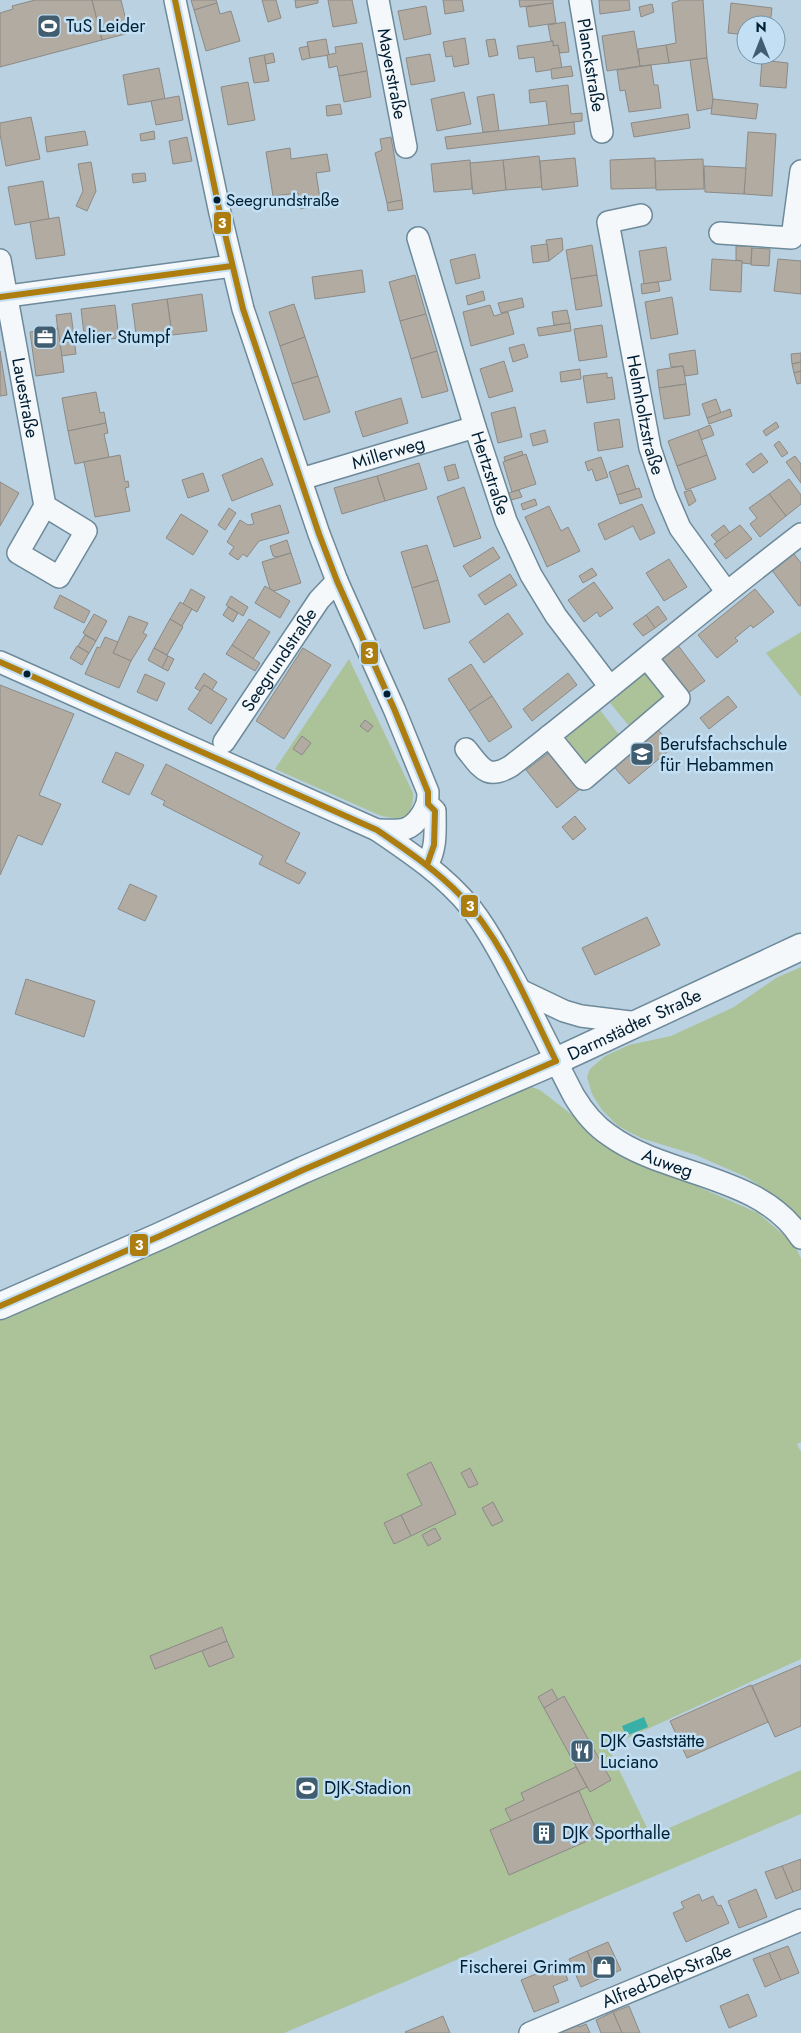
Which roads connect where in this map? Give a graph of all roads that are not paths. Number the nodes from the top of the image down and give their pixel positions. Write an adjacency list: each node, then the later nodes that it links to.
1 (175, 0): 11 (street)
2 (378, 0): 5 (street, Mayerstraße)
3 (580, 0): 4 (street, Planckstraße)
4 (602, 132)
5 (406, 147)
6 (801, 171): 8 (street)
7 (641, 215): 18 (street, Helmholtzstraße)
8 (720, 234)
9 (418, 238): 13 (street, Hertzstraße)
10 (0, 260): 12 (street, Lauestraße)
11 (232, 266): 12 (street); 14 (street)
12 (3, 297): 15 (street, Lauestraße)
13 (475, 427): 14 (street, Millerweg); 21 (street, Hertzstraße)
14 (300, 479): 17 (street)
15 (45, 506)
16 (801, 534): 18 (street)
17 (337, 581): 23 (street, Seegrundstraße); 25 (street)
18 (726, 591): 19 (street)
19 (647, 658): 21 (street); 22 (street)
20 (0, 662): 26 (street, Auweg)
21 (610, 687): 22 (street)
22 (549, 736): 24 (street)
23 (224, 742)
24 (466, 748)
25 (428, 804): 26 (street); 27 (street)
26 (377, 830): 27 (street, Auweg)
27 (427, 866): 29 (street, Auweg)
28 (801, 948): 30 (main road, Darmstädter Straße)
29 (517, 984): 30 (street); 31 (street, Auweg)
30 (638, 1023): 31 (main road, Darmstädter Straße)
31 (556, 1062): 32 (street, Auweg); 33 (main road, Darmstädter Straße)
32 (801, 1238)
33 (11, 1301)
34 (801, 1920): 35 (street, Alfred-Delp-Straße)
35 (530, 2033)

